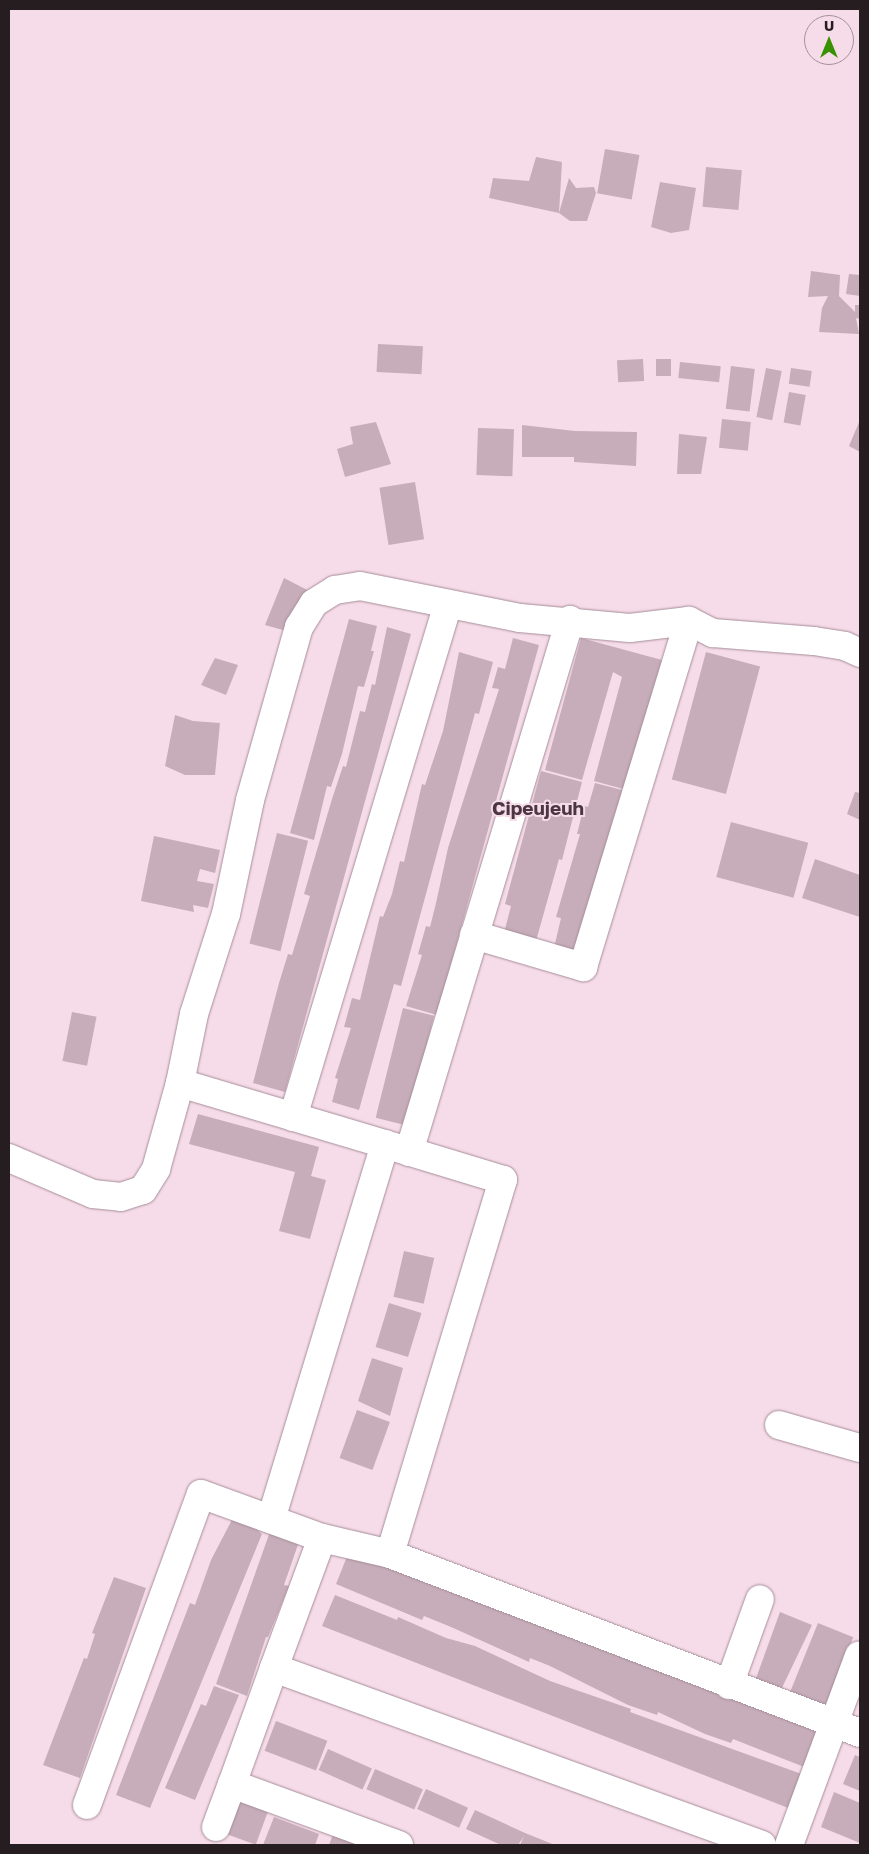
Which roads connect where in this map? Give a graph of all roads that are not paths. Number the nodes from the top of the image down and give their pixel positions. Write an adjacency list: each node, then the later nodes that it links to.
1 (448, 604): 2 (street); 6 (street); 7 (street)
2 (570, 620): 3 (street); 5 (street)
3 (689, 621): 4 (street); 5 (street)
4 (860, 653)
5 (474, 935): 8 (street)
6 (180, 1083): 7 (street); 9 (street)
7 (293, 1117): 8 (street)
8 (397, 1148): 12 (street); 14 (street)
9 (9, 1158)
10 (780, 1425): 11 (street)
11 (860, 1448)
12 (271, 1519): 13 (street); 22 (street)
13 (322, 1538): 14 (street); 17 (street)
14 (390, 1554): 18 (street)
15 (760, 1599): 18 (street)
16 (858, 1656): 19 (street)
17 (274, 1668): 21 (street); 25 (street)
18 (729, 1685): 19 (street)
19 (834, 1723): 20 (street); 26 (street)
20 (860, 1733)
21 (232, 1784): 23 (street); 24 (street)
22 (87, 1804)
23 (216, 1827)
24 (399, 1845)
25 (762, 1845)
26 (789, 1845)

